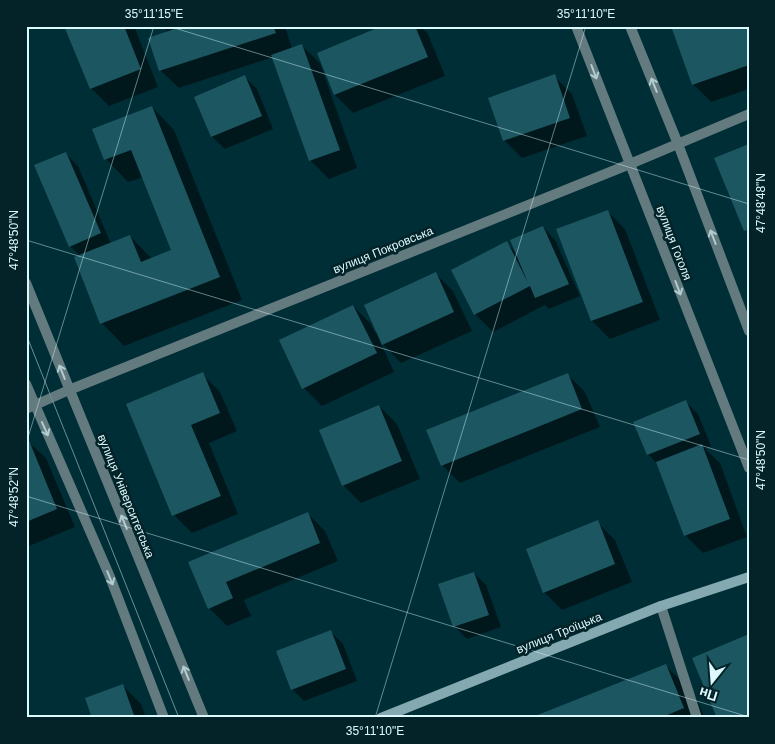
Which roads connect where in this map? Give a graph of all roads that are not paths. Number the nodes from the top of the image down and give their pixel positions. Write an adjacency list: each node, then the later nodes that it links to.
1 (576, 26): 5 (street, вулиця Гоголя, one-way to 5)
2 (630, 26): 4 (street, one-way to 2)
3 (749, 114): 4 (street, вулиця Покровська)
4 (678, 144): 5 (street, вулиця Покровська); 7 (street, one-way to 4)
5 (630, 164): 9 (street, вулиця Покровська); 11 (street, вулиця Гоголя, one-way to 11)
6 (26, 283): 9 (street, вулиця Університетська, one-way to 6)
7 (749, 331)
8 (26, 384): 10 (street)
9 (69, 390): 10 (street, вулиця Покровська); 15 (street, вулиця Університетська, one-way to 9)
10 (31, 408): 14 (street, one-way to 14)
11 (749, 468)
12 (749, 577): 13 (main road, вулиця Троїцька)
13 (661, 606): 16 (main road, вулиця Троїцька); 17 (street)
14 (164, 718)
15 (204, 718)
16 (381, 718)
17 (697, 718)

